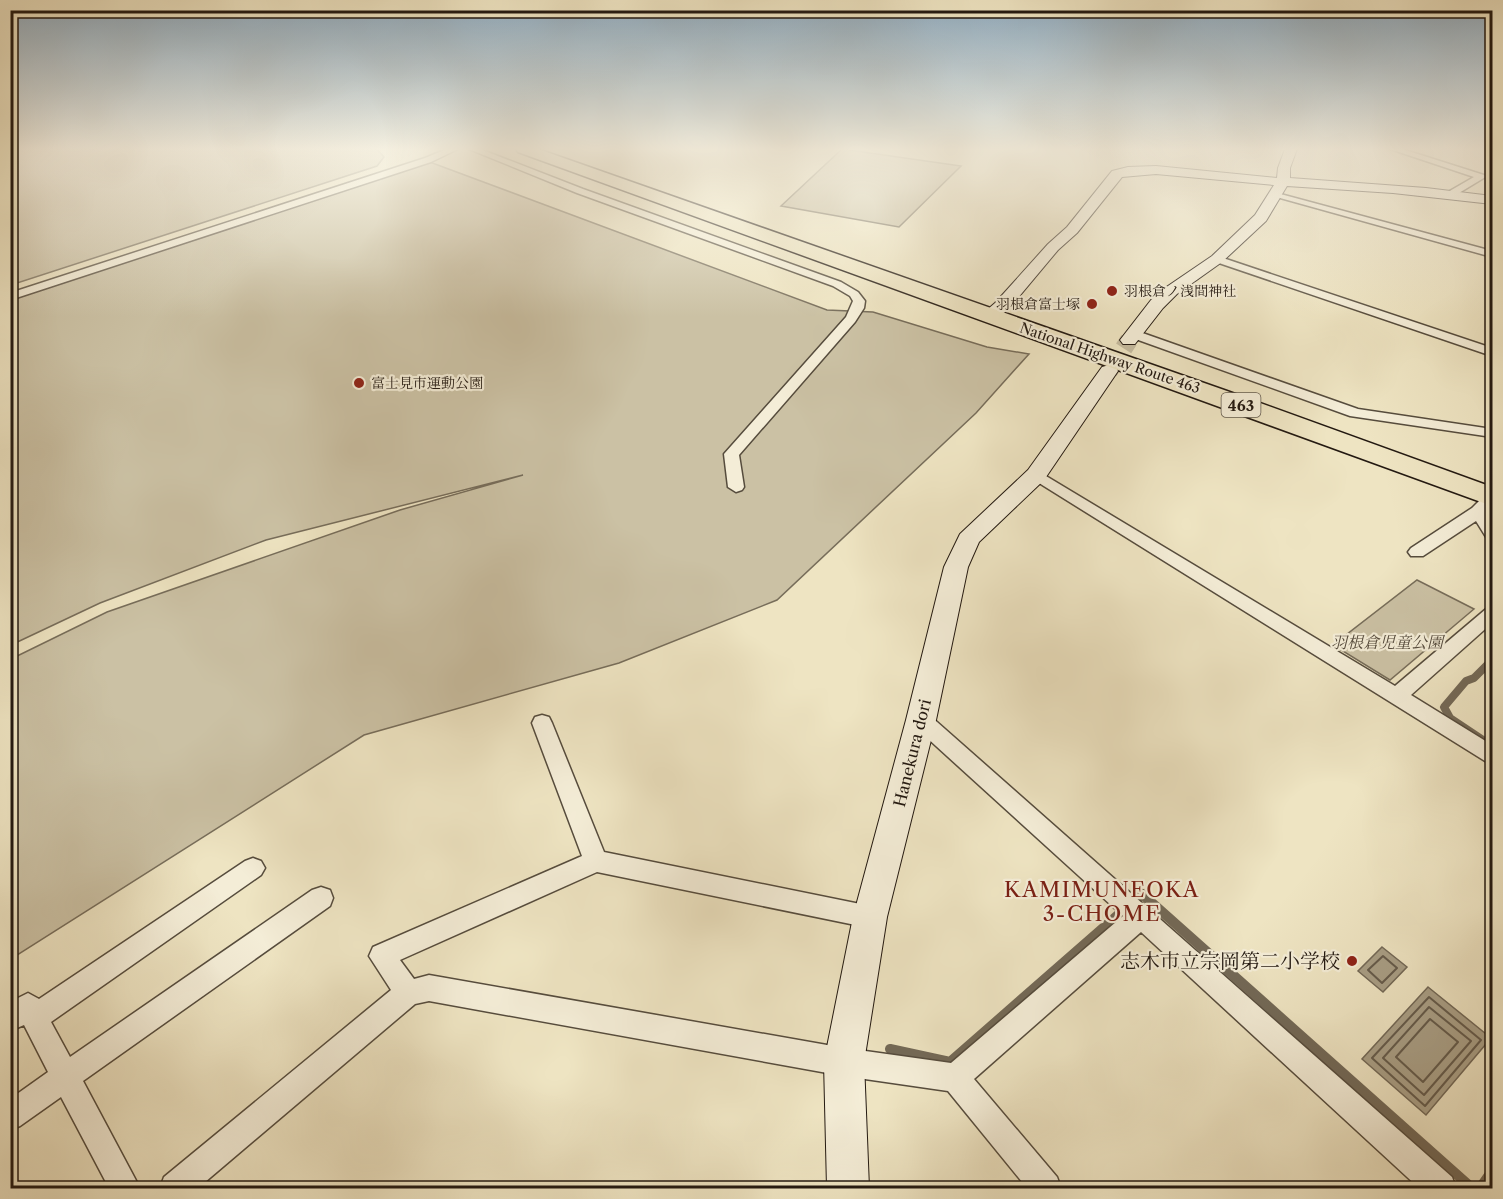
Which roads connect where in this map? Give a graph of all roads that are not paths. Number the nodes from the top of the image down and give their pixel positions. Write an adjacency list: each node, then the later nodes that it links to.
1 (286, 205): 9 (street)
2 (619, 205): 17 (street)
3 (693, 205): 10 (highway, National Highway Route 463 / 463)
4 (1093, 205): 10 (street)
5 (1269, 205): 7 (street)
6 (1334, 205): 8 (street)
7 (1226, 251): 11 (street); 12 (street)
8 (1492, 254)
9 (10, 297)
10 (995, 312): 16 (highway, National Highway Route 463 / 463); 18 (highway, National Highway Route 463 / 463)
11 (1132, 337): 14 (street)
12 (1492, 352)
13 (1109, 371): 15 (street, Hanekura dori)
14 (1492, 434)
15 (1036, 475): 22 (street); 23 (street, Hanekura dori)
16 (1492, 482)
17 (736, 487)
18 (1488, 502): 19 (street); 20 (street)
19 (1492, 533)
20 (1417, 552)
21 (1492, 613): 22 (street)
22 (1398, 695): 25 (street)
23 (921, 720): 29 (street); 30 (street, Hanekura dori)
24 (542, 723): 26 (street)
25 (1492, 755)
26 (596, 861): 30 (street); 31 (street)
27 (253, 868): 32 (street)
28 (321, 898): 34 (street)
29 (1141, 915): 35 (street); 41 (street)
30 (870, 917): 33 (street, Hanekura dori)
31 (408, 993): 33 (street); 38 (street)
32 (23, 1017): 34 (street)
33 (844, 1062): 35 (street); 39 (street, Hanekura dori)
34 (66, 1077): 36 (street); 37 (street)
35 (955, 1078): 40 (street)
36 (10, 1116)
37 (125, 1188)
38 (175, 1188)
39 (848, 1188)
40 (1046, 1188)
41 (1441, 1188)

